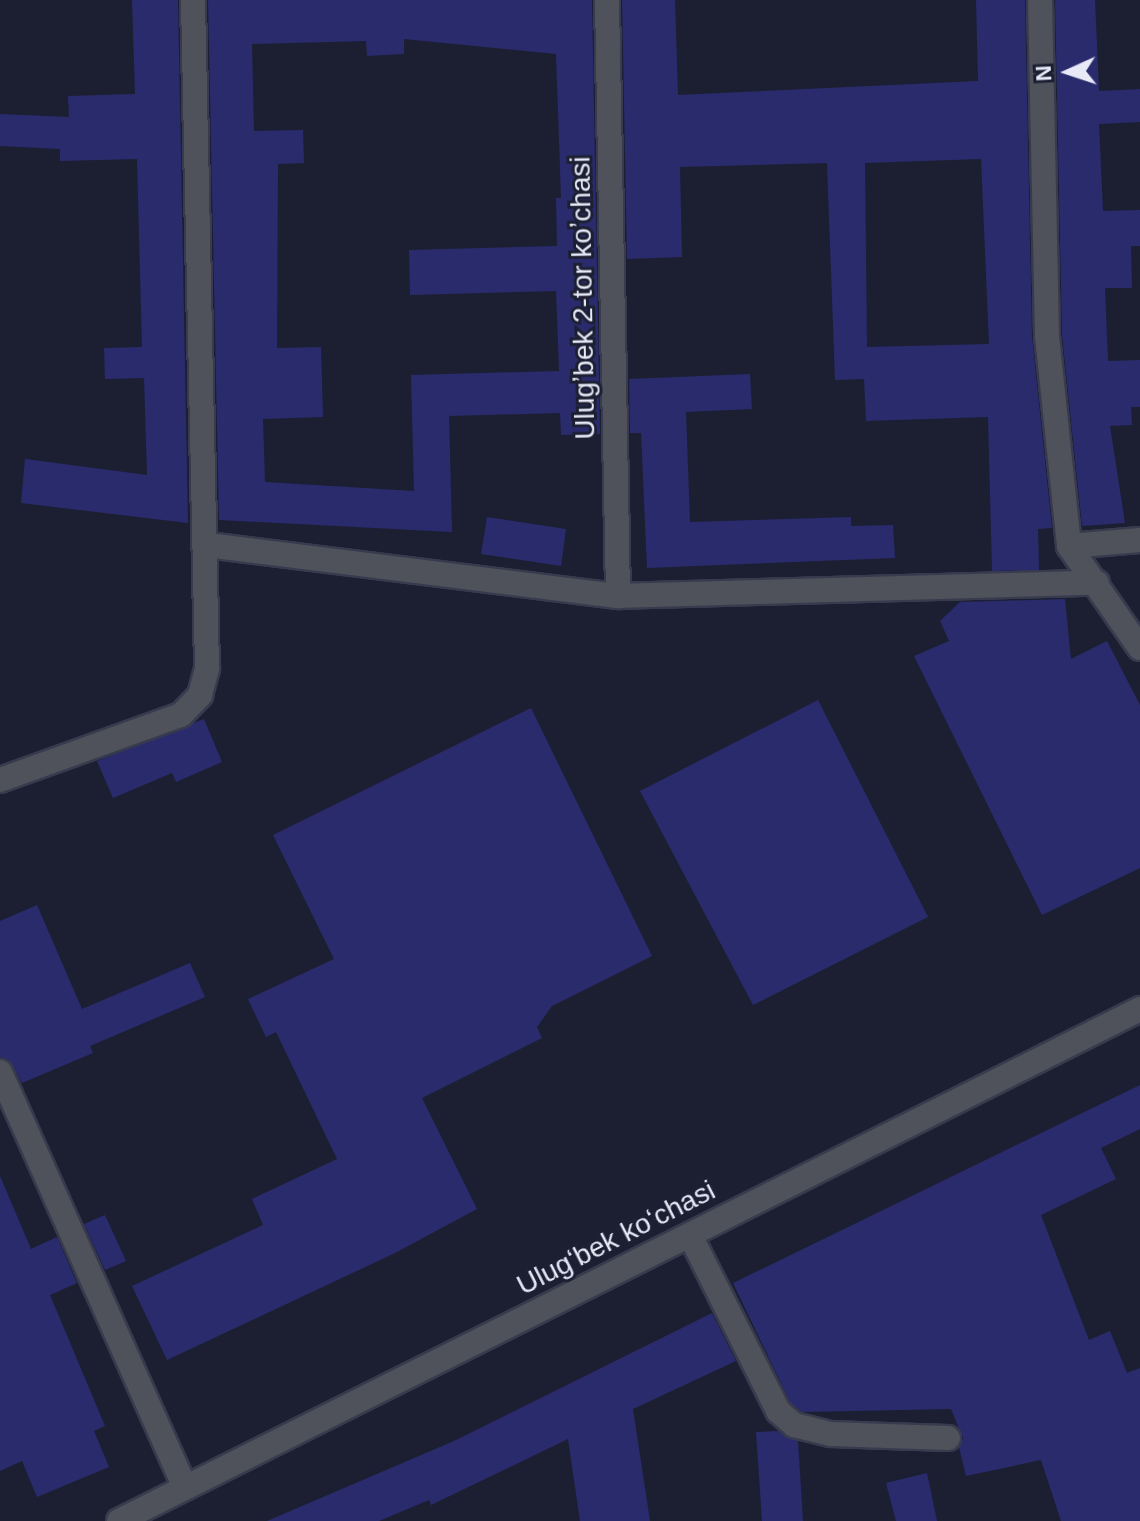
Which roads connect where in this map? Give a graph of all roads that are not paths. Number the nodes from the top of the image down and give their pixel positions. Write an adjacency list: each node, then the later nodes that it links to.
1 (193, 0): 5 (street)
2 (607, 0): 8 (street, Ulugʼbek 2-tor koʼchasi)
3 (1040, 0): 6 (street)
4 (1140, 540): 6 (street)
5 (207, 545): 8 (street); 10 (street)
6 (1069, 546): 7 (street)
7 (1097, 583): 8 (street); 9 (street)
8 (618, 596)
9 (1140, 648)
10 (0, 780)
11 (1140, 1009): 13 (street, Ulugʻbek koʻchasi)
12 (0, 1072): 15 (street)
13 (690, 1235): 14 (street); 15 (street, Ulugʻbek koʻchasi)
14 (948, 1438)
15 (185, 1488): 16 (street, Ulugʻbek koʻchasi)
16 (127, 1519)

